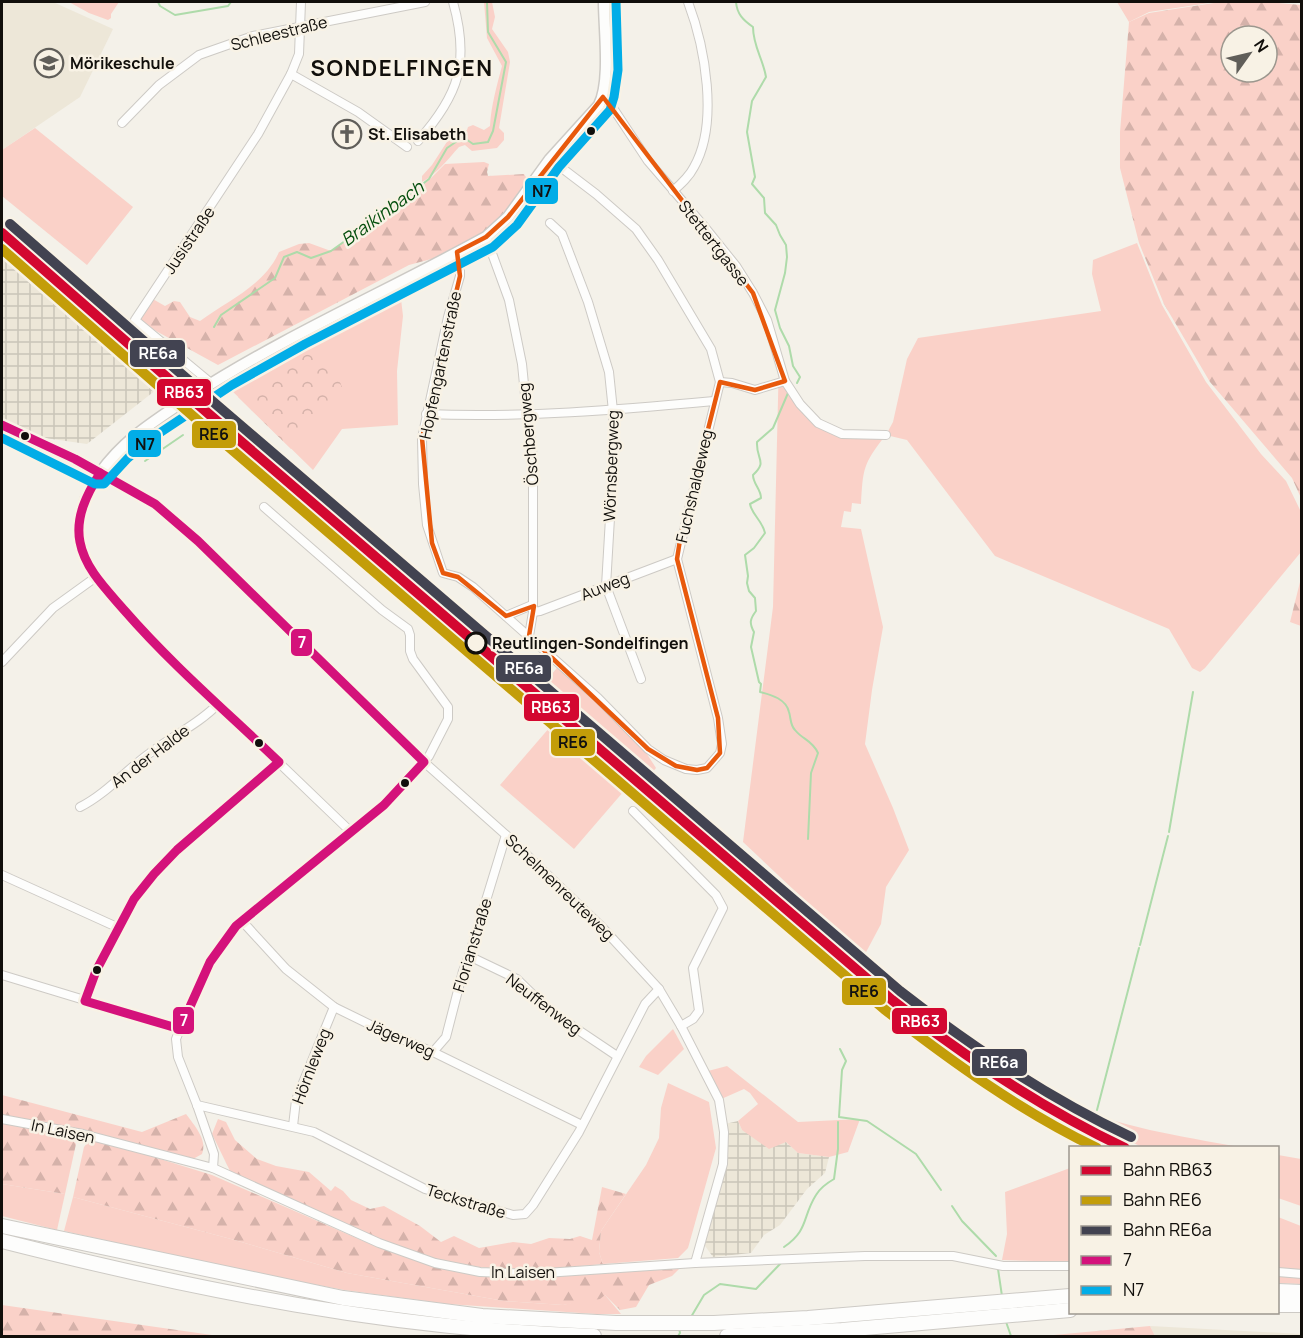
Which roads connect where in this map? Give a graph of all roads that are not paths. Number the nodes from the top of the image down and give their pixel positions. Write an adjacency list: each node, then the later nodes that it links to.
1 (301, 2): 6 (street, Jusistraße)
2 (425, 2): 6 (street, Schleestraße)
3 (453, 2): 10 (street)
4 (604, 2): 8 (street)
5 (688, 2): 13 (street, Stettertgasse)
6 (300, 27): 7 (street, Jusistraße); 9 (street, Schleestraße)
7 (291, 74): 11 (street); 19 (street, Jusistraße)
8 (603, 97): 12 (street); 13 (street, Stettertgasse)
9 (122, 123)
10 (418, 141)
11 (407, 147)
12 (550, 159): 15 (street); 18 (street)
13 (673, 191): 17 (street, Stettertgasse)
14 (550, 223): 21 (street, Wörnsbergweg)
15 (486, 237): 16 (street); 23 (street, Öschbergweg)
16 (457, 252): 19 (street); 22 (street, Hopfengartenstraße)
17 (785, 381): 18 (street); 25 (street, Stettertgasse)
18 (720, 382): 20 (street, Fuchshaldeweg)
19 (211, 383): 26 (street)
20 (714, 401): 21 (street); 28 (street, Fuchshaldeweg)
21 (613, 411): 23 (street); 31 (street, Wörnsbergweg)
22 (426, 414): 23 (street); 29 (street, Hopfengartenstraße)
23 (527, 415): 32 (street, Öschbergweg)
24 (2, 425): 26 (street)
25 (886, 435)
26 (100, 473): 30 (street); 39 (street, Schelmenreuteweg)
27 (264, 507): 39 (street)
28 (677, 559): 31 (street, Auweg); 34 (street, Fuchshaldeweg)
29 (443, 573): 33 (street, Fuchshaldeweg)
30 (96, 577): 35 (street); 37 (street)
31 (606, 586): 32 (street, Auweg); 36 (street, Wörnsbergweg)
32 (533, 608): 33 (street, Auweg); 34 (street, Öschbergweg)
33 (507, 616): 34 (street, Fuchshaldeweg)
34 (529, 636)
35 (2, 662)
36 (641, 679)
37 (218, 704): 38 (street); 40 (street, An der Halde)
38 (279, 762): 42 (street); 46 (street)
39 (424, 762): 42 (street); 43 (street, Schelmenreuteweg)
40 (80, 807)
41 (633, 811): 52 (street)
42 (350, 831): 45 (street)
43 (506, 835): 47 (street, Florianstraße); 49 (street, Schelmenreuteweg)
44 (2, 875): 46 (street)
45 (242, 921): 51 (street, Jägerweg); 53 (street)
46 (119, 928): 50 (street)
47 (469, 956): 54 (street, Florianstraße); 55 (street, Neuffenweg)
48 (2, 975): 50 (street)
49 (659, 989): 52 (street, Schelmenreuteweg); 55 (street, Teckstraße)
50 (85, 1001): 53 (street)
51 (334, 1007): 54 (street, Jägerweg); 59 (street, Hörnleweg)
52 (681, 1026): 63 (street, Schelmenreuteweg)
53 (180, 1029): 56 (street)
54 (434, 1052): 58 (street, Jägerweg)
55 (616, 1056): 58 (street, Teckstraße)
56 (197, 1105): 59 (street, Teckstraße); 60 (street)
57 (2, 1119): 60 (street, In Laisen)
58 (582, 1125): 59 (street, Teckstraße)
59 (293, 1126)
60 (213, 1168): 63 (street, In Laisen)
61 (2, 1226): 74 (highway)
62 (2, 1241): 75 (highway)
63 (695, 1263): 64 (street, In Laisen)
64 (1069, 1266)
65 (1279, 1272): 66 (street)
66 (1302, 1274)
67 (1279, 1291): 68 (highway)
68 (1302, 1292)
69 (1069, 1296): 72 (highway)
70 (1279, 1305): 71 (highway)
71 (1302, 1305)
72 (1026, 1307): 73 (highway); 74 (highway)
73 (1069, 1310)
74 (977, 1311): 76 (highway)
75 (594, 1336)
76 (727, 1336)

